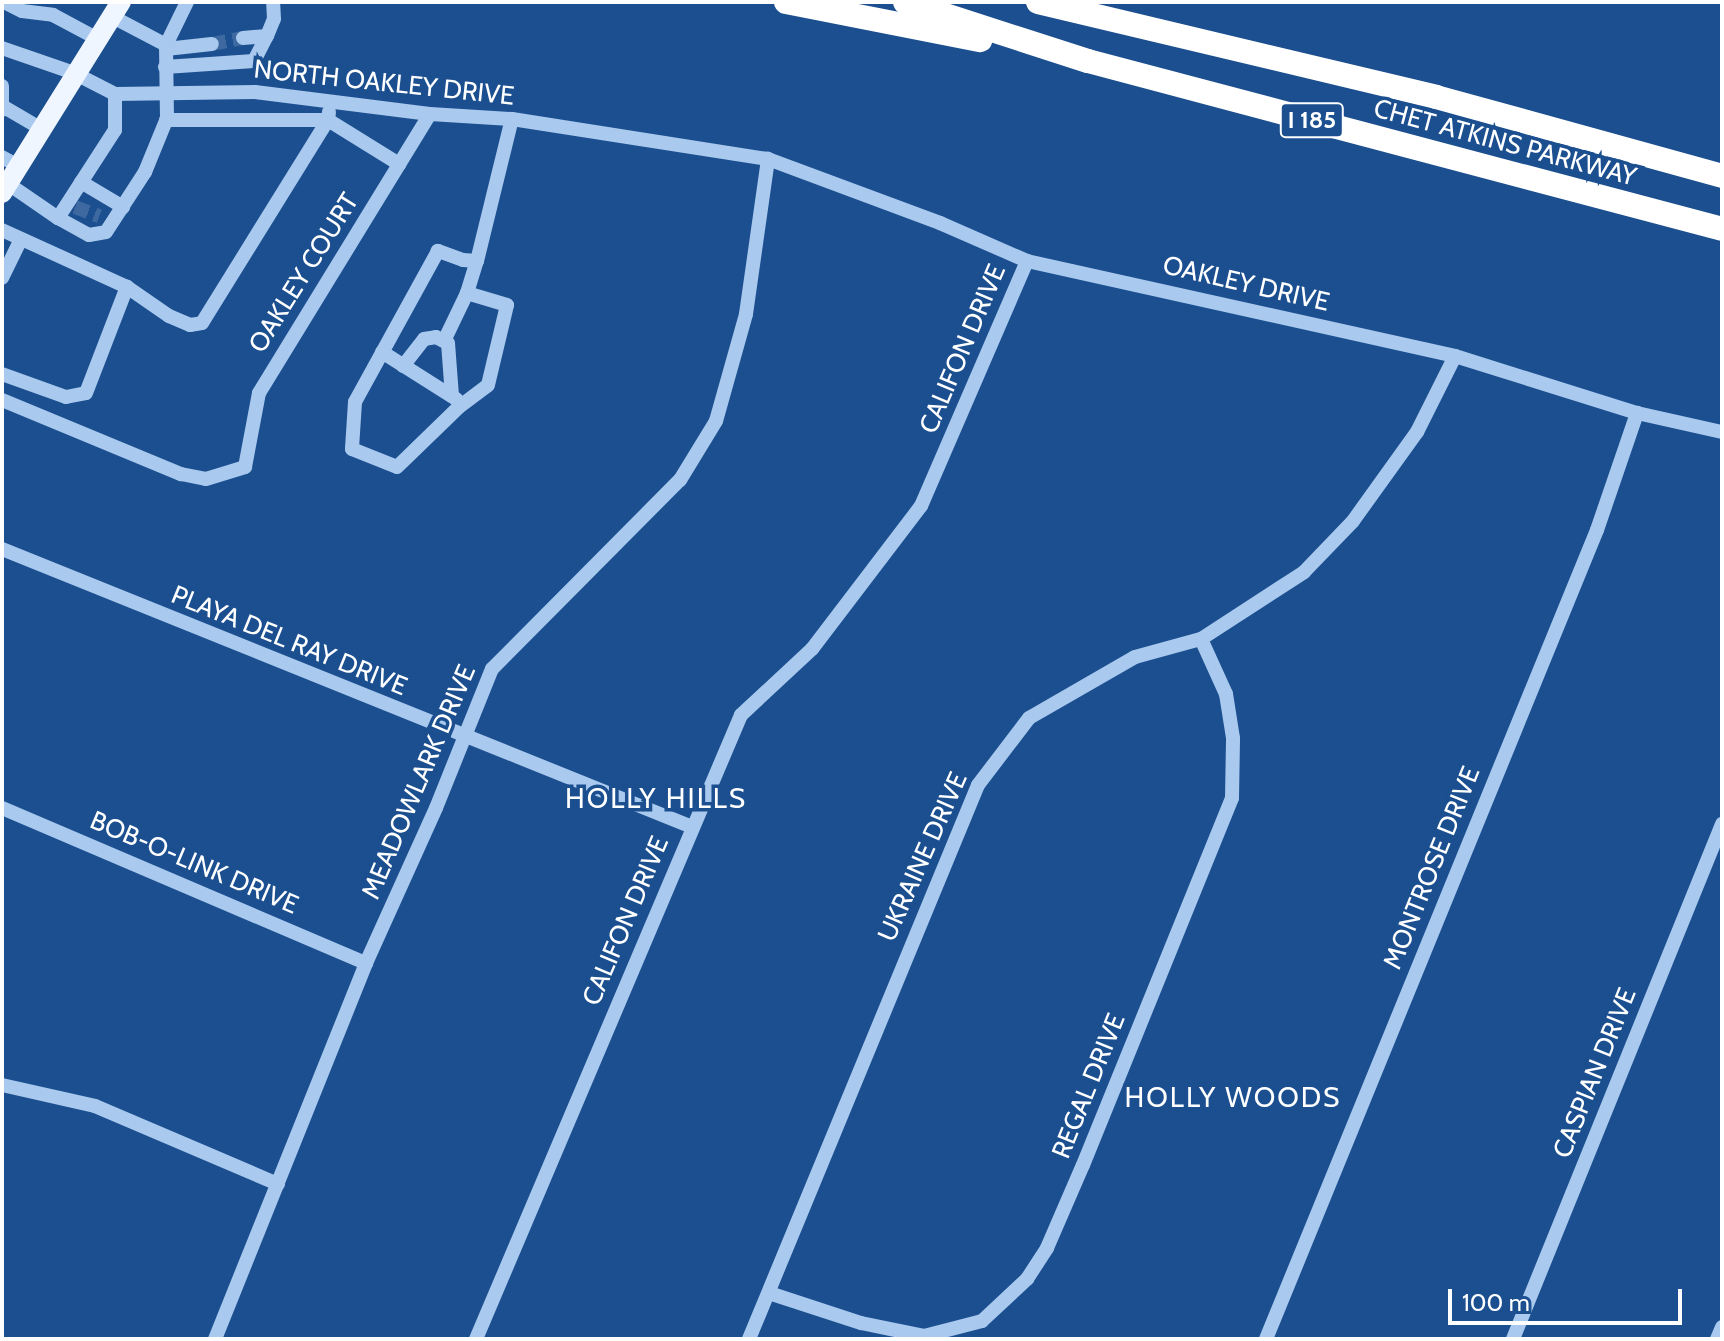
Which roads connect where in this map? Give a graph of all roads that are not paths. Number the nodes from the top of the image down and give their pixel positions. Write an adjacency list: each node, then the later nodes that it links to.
1 (4, 2): 11 (street)
2 (187, 2): 14 (street)
3 (273, 2): 10 (street)
4 (786, 2): 16 (highway)
5 (905, 2): 16 (highway, CHET ATKINS PARKWAY / I 185)
6 (1038, 2): 9 (highway, CHET ATKINS PARKWAY / I 185)
7 (1076, 2): 9 (highway)
8 (116, 9): 11 (main road); 14 (street)
9 (1129, 26): 32 (highway, CHET ATKINS PARKWAY / I 185)
10 (267, 36): 12 (street); 17 (street)
11 (96, 38): 18 (main road)
12 (243, 38)
13 (212, 44): 14 (street)
14 (166, 47): 17 (street)
15 (2, 48): 18 (street, NORTH OAKLEY DRIVE)
16 (1088, 61): 38 (highway, CHET ATKINS PARKWAY / I 185)
17 (165, 67): 21 (street)
18 (74, 73): 20 (street, NORTH OAKLEY DRIVE); 28 (main road)
19 (2, 86): 23 (street)
20 (115, 94): 21 (street, NORTH OAKLEY DRIVE); 33 (street)
21 (165, 95): 22 (street, NORTH OAKLEY DRIVE); 26 (street)
22 (330, 101): 24 (street, NORTH OAKLEY DRIVE); 27 (street)
23 (3, 108): 28 (street)
24 (430, 114): 25 (street, NORTH OAKLEY DRIVE); 30 (street, OAKLEY COURT)
25 (512, 119): 29 (street, NORTH OAKLEY DRIVE); 41 (street)
26 (166, 120): 27 (street); 34 (street)
27 (328, 120): 30 (street); 44 (street)
28 (40, 128): 31 (main road)
29 (768, 159): 42 (street, OAKLEY DRIVE); 57 (street, MEADOWLARK DRIVE)
30 (399, 164): 51 (street, OAKLEY COURT)
31 (7, 175): 36 (street)
32 (1722, 176)
33 (81, 182): 34 (street); 36 (street)
34 (123, 207): 37 (street)
35 (99, 216): 37 (street)
36 (58, 218): 37 (street)
37 (114, 221)
38 (1722, 229)
39 (2, 230): 40 (street)
40 (21, 239): 43 (street); 44 (street)
41 (477, 261): 45 (street); 47 (street)
42 (1027, 261): 48 (street, OAKLEY DRIVE); 60 (street, CALIFON DRIVE)
43 (2, 278)
44 (127, 287): 50 (street)
45 (467, 293): 46 (street); 52 (street)
46 (444, 341): 49 (street); 52 (street)
47 (382, 352): 49 (street); 52 (street)
48 (1455, 356): 53 (street, OAKLEY DRIVE); 56 (street, UKRAINE DRIVE)
49 (403, 366): 52 (street)
50 (2, 374)
51 (2, 400)
52 (458, 400)
53 (1637, 413): 54 (street, OAKLEY DRIVE); 69 (street, MONTROSE DRIVE)
54 (1722, 432)
55 (2, 549): 57 (street, PLAYA DEL RAY DRIVE)
56 (1201, 639): 64 (street, UKRAINE DRIVE); 64 (street, REGAL DRIVE)
57 (463, 737): 60 (street, PLAYA DEL RAY DRIVE); 61 (street, MEADOWLARK DRIVE)
58 (2, 808): 61 (street, BOB-O-LINK DRIVE)
59 (1722, 824): 70 (street, CASPIAN DRIVE)
60 (692, 827): 67 (street, CALIFON DRIVE)
61 (366, 963): 63 (street, MEADOWLARK DRIVE)
62 (2, 1085): 63 (street)
63 (278, 1184): 66 (street, MEADOWLARK DRIVE)
64 (769, 1293): 68 (street, UKRAINE DRIVE)
65 (1722, 1327): 71 (street)
66 (215, 1339)
67 (476, 1339)
68 (749, 1339)
69 (1266, 1339)
70 (1513, 1339)
71 (1717, 1339)

